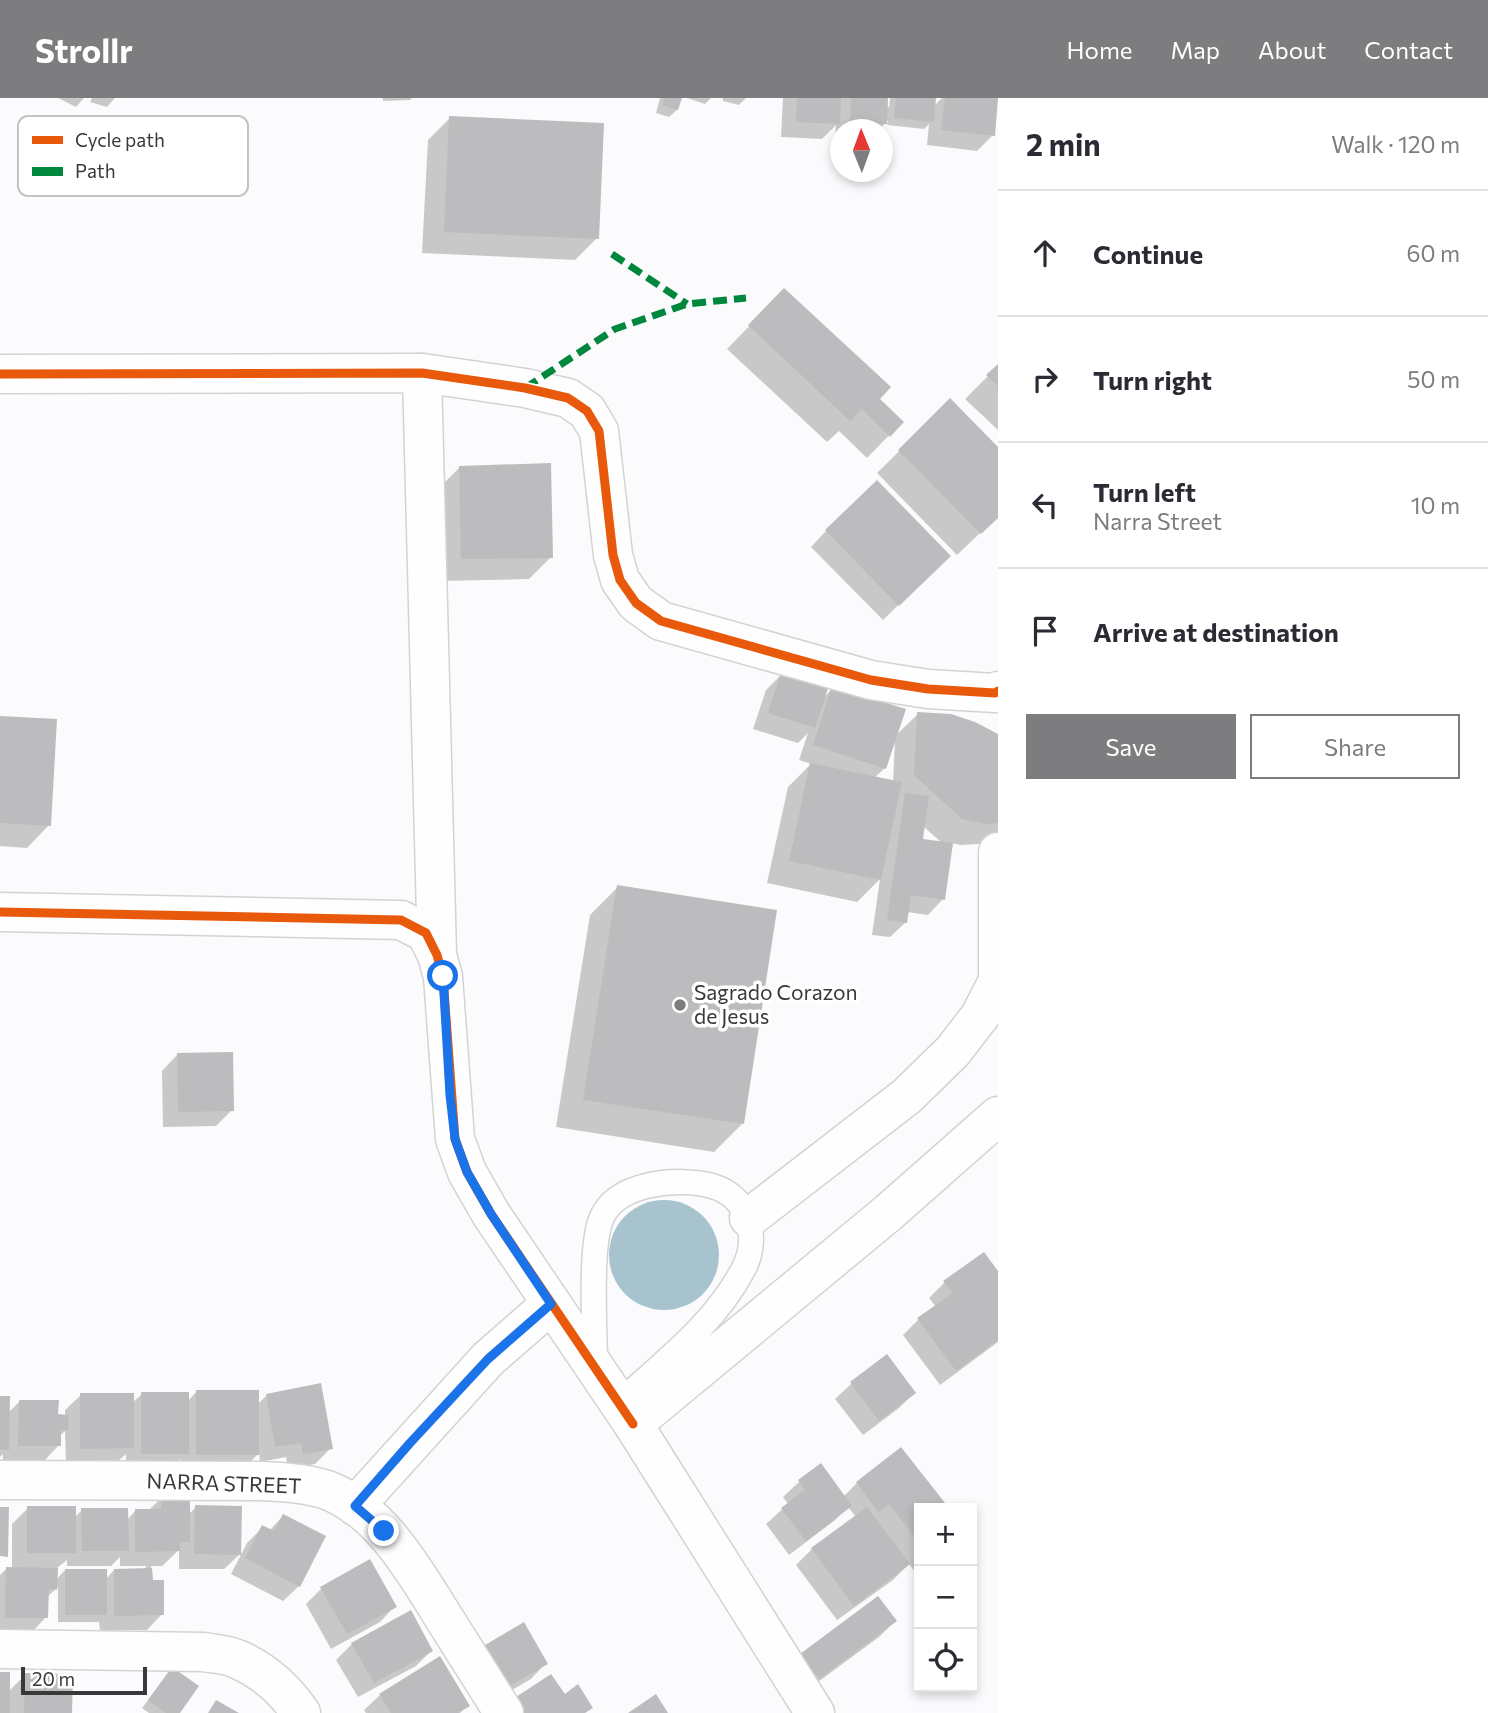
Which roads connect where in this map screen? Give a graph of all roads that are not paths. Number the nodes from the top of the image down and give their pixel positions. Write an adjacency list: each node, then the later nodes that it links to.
1 (422, 373): 2 (street); 3 (street); 6 (street)
2 (0, 374)
3 (997, 693)
4 (998, 852): 7 (street)
5 (0, 912): 6 (street)
6 (437, 954): 10 (street)
7 (998, 981): 9 (street)
8 (998, 1116): 12 (street)
9 (749, 1218): 11 (lane); 12 (lane)
10 (551, 1304): 11 (street); 14 (street)
11 (595, 1369): 12 (street)
12 (626, 1414): 18 (street)
13 (0, 1480): 14 (street, NARRA STREET)
14 (355, 1506): 17 (street, NARRA STREET)
15 (0, 1649): 16 (street)
16 (301, 1713)
17 (504, 1713)
18 (815, 1713)

